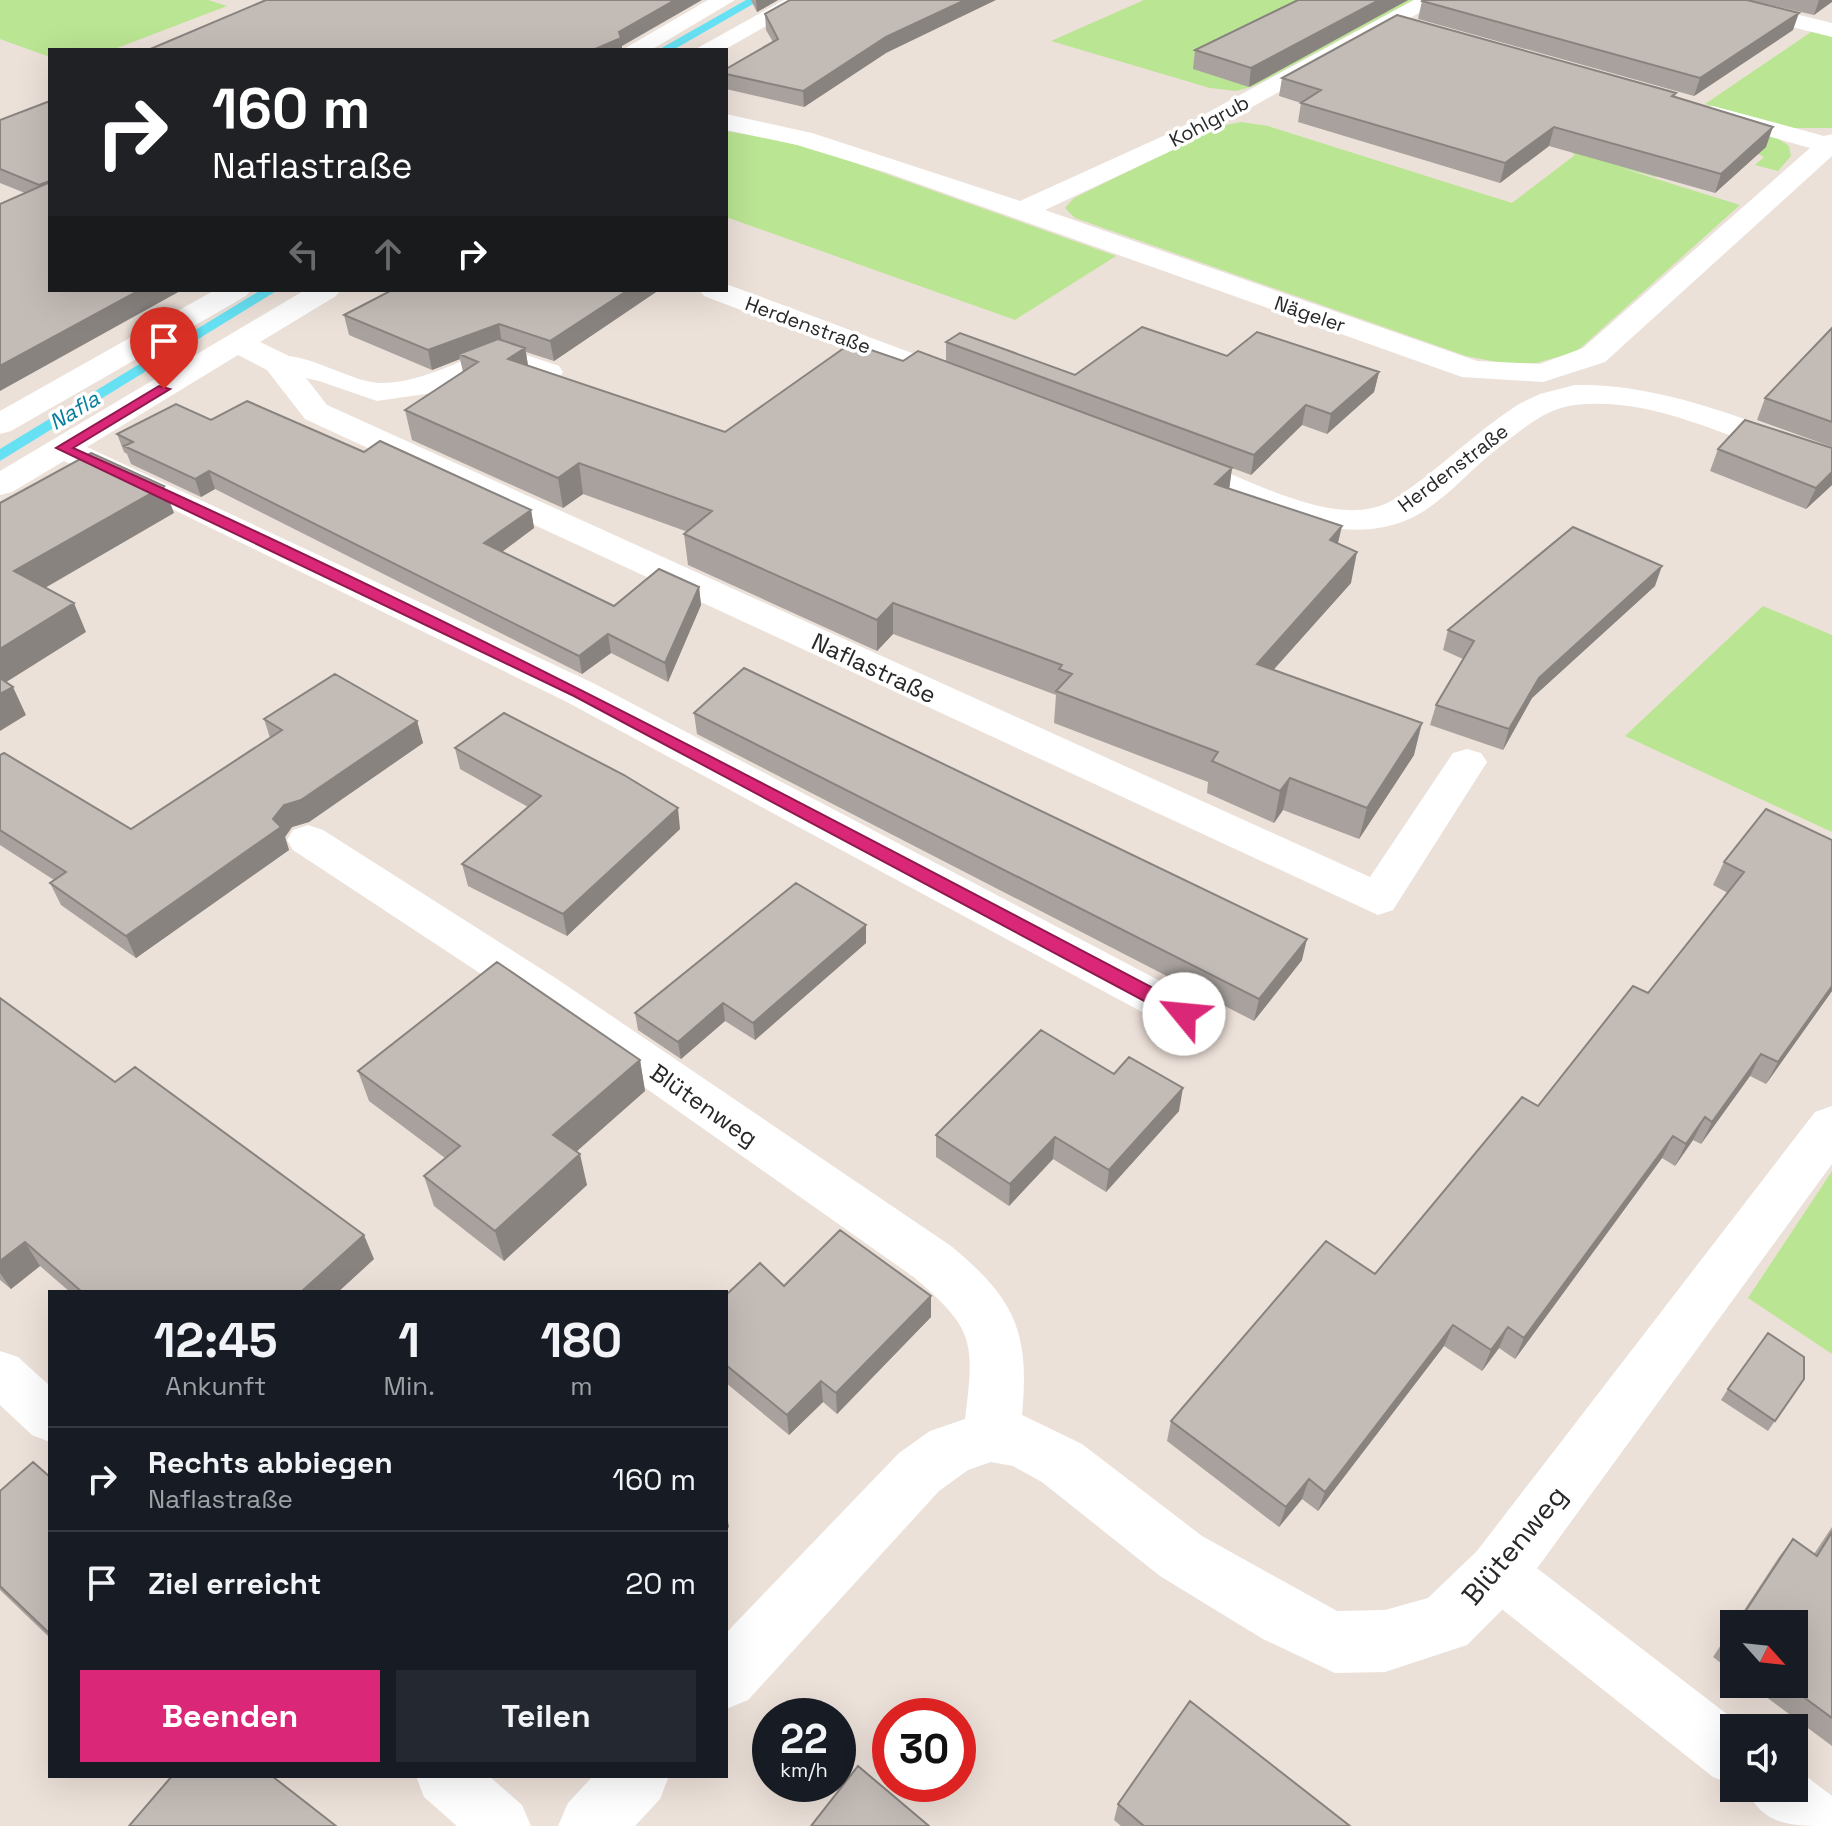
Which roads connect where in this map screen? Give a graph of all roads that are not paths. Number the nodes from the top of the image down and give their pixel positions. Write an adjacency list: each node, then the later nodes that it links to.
1 (724, 0): 8 (street)
2 (801, 0): 9 (street)
3 (1431, 0): 5 (street, Kohlgrub)
4 (1712, 0): 6 (street)
5 (1391, 22): 7 (street); 13 (street, Kohlgrub)
6 (1832, 30)
7 (1422, 31)
8 (638, 48)
9 (710, 48)
10 (1694, 107): 12 (street)
11 (728, 122): 13 (street, Nägeler)
12 (1829, 144): 13 (street, Nägeler)
13 (1021, 211)
14 (232, 292): 21 (street)
15 (323, 292): 17 (street)
16 (719, 292): 20 (street, Herdenstraße)
17 (239, 344): 18 (street, Naflastraße); 22 (street)
18 (278, 363): 19 (lane); 26 (street, Naflastraße)
19 (549, 372)
20 (993, 394)
21 (0, 424)
22 (63, 448): 25 (street); 28 (street)
23 (1152, 455): 24 (street, Herdenstraße)
24 (1832, 461)
25 (0, 485)
26 (1467, 762)
27 (308, 840): 32 (street, Blütenweg)
28 (1184, 1014)
29 (1832, 1126): 33 (street, Blütenweg)
30 (0, 1373): 31 (lane)
31 (48, 1417)
32 (991, 1436): 33 (street, Blütenweg); 34 (street)
33 (1498, 1572): 35 (lane)
34 (728, 1676)
35 (1720, 1745)
36 (447, 1778): 38 (lane)
37 (1792, 1802): 39 (lane)
38 (501, 1826)
39 (1823, 1826)

